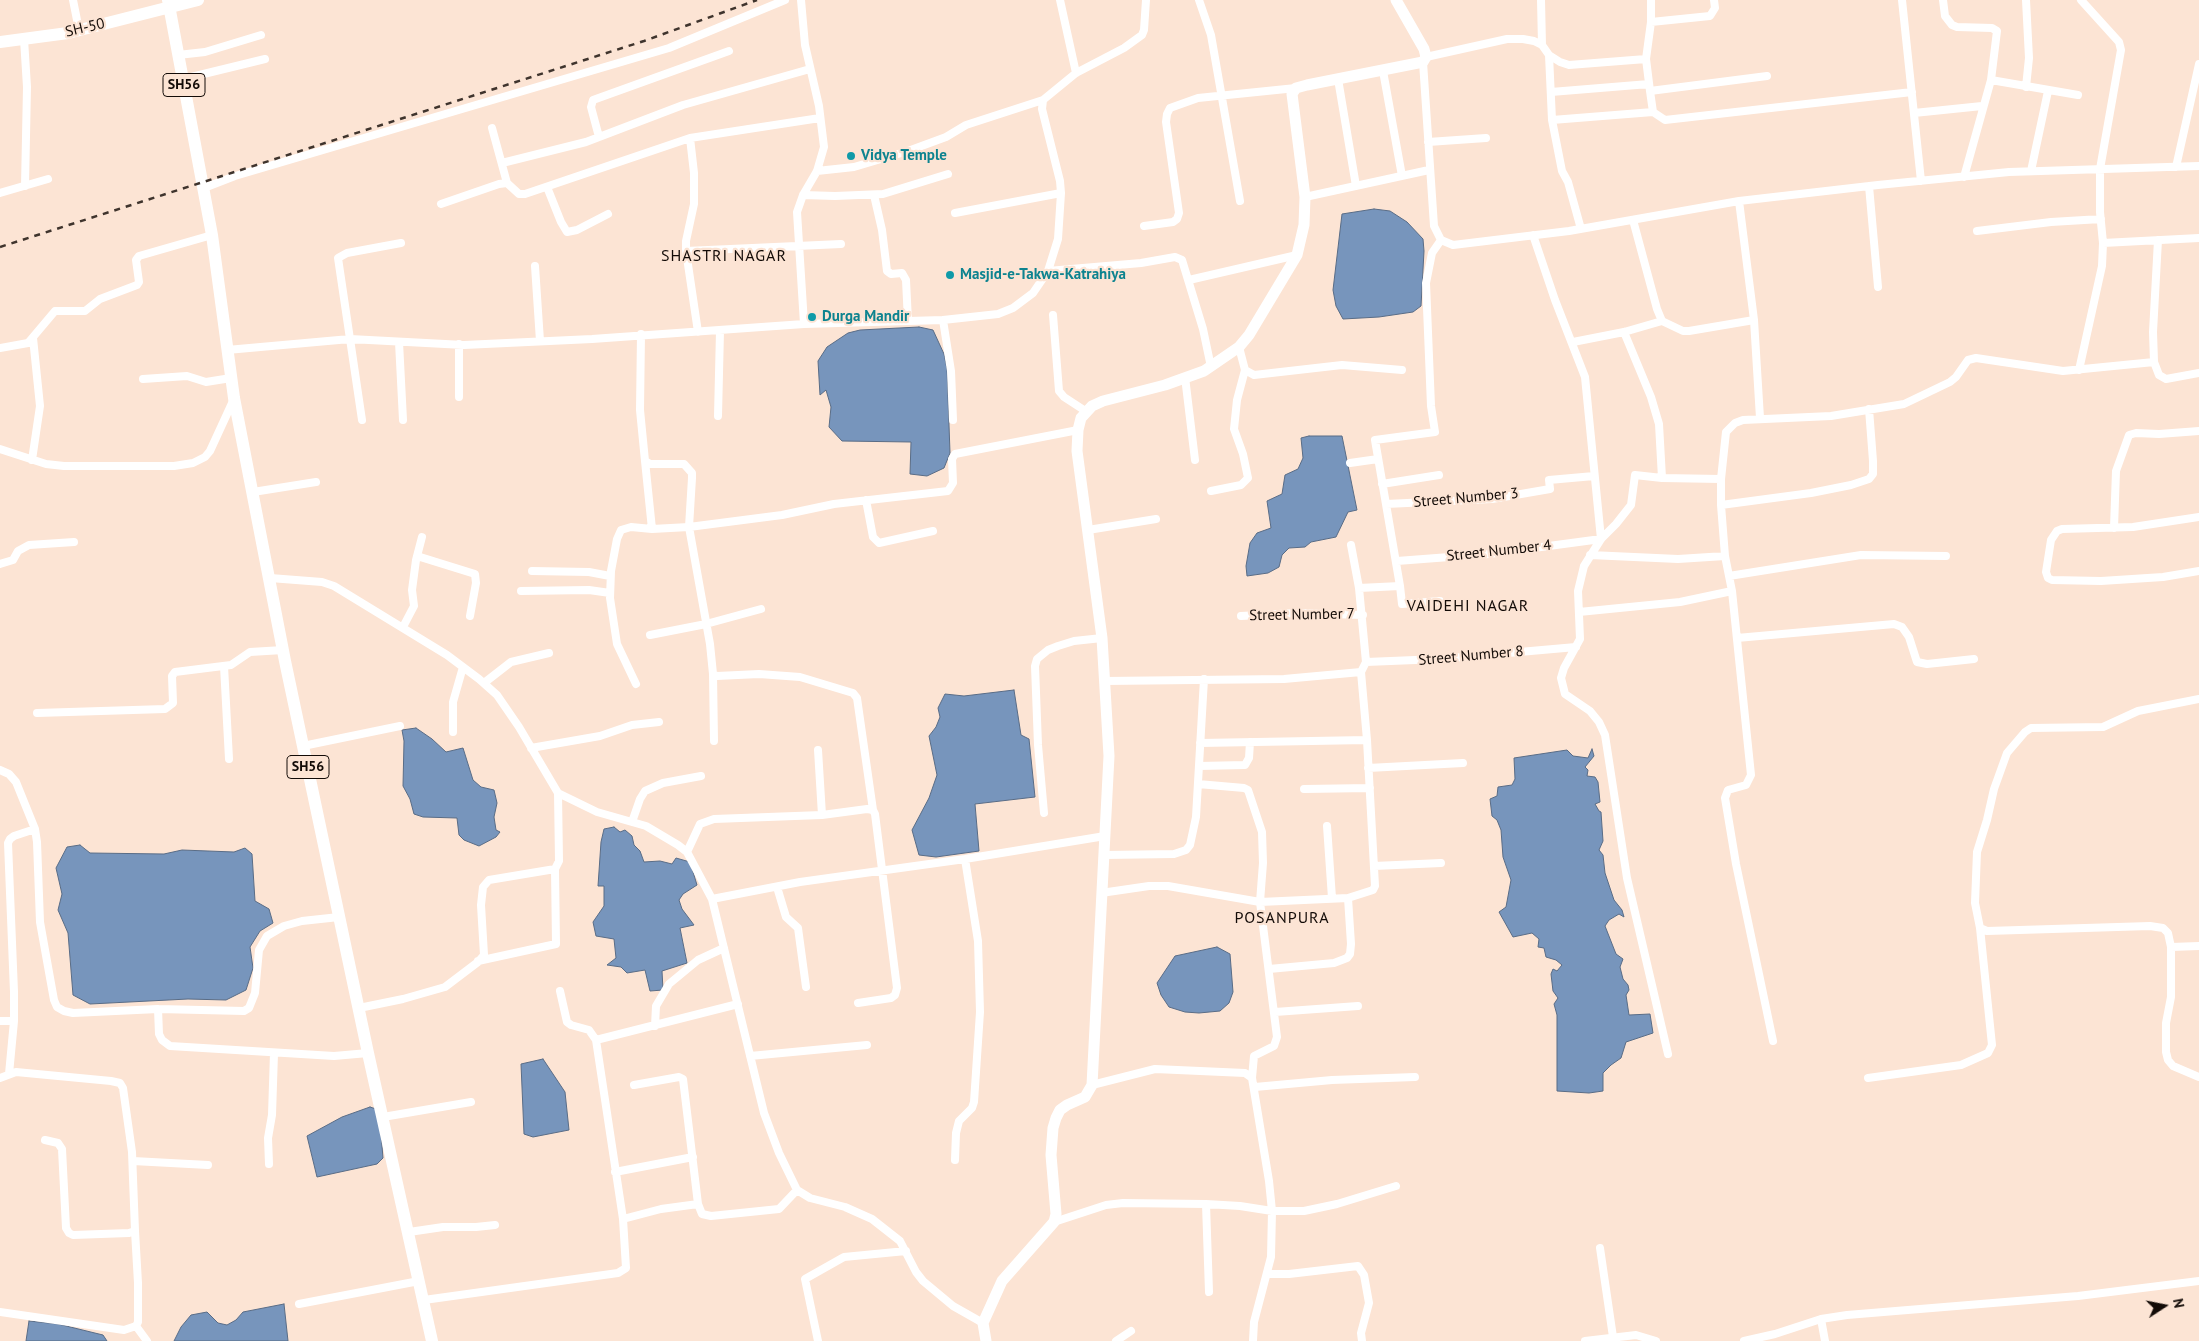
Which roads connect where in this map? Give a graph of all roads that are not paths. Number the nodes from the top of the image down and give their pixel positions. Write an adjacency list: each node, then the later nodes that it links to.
1 (73, 0): 18 (street)
2 (198, 0): 16 (main road, SH-50)
3 (785, 0): 73 (street)
4 (801, 0): 30 (street)
5 (1060, 0): 32 (street)
6 (1145, 0): 32 (street)
7 (1199, 0): 44 (street)
8 (1396, 0): 28 (main road)
9 (1541, 0): 22 (street)
10 (1650, 0): 17 (street)
11 (1714, 0): 17 (street)
12 (1902, 0): 42 (street)
13 (1943, 0): 36 (street)
14 (2026, 0): 38 (street)
15 (2081, 0): 59 (street)
16 (168, 4): 18 (main road, SH-50); 24 (main road, SH56)
17 (1651, 22): 27 (street)
18 (79, 30): 20 (main road, SH-50)
19 (261, 35): 24 (street)
20 (24, 39): 21 (main road, SH-50); 69 (street)
21 (0, 42)
22 (1542, 45): 25 (street); 28 (street)
23 (729, 51): 52 (street)
24 (178, 55): 34 (main road, SH56)
25 (1549, 55): 27 (street); 41 (street)
26 (266, 59): 34 (street)
27 (1646, 59): 37 (street)
28 (1424, 60): 31 (main road); 55 (street)
29 (2199, 64): 58 (street)
30 (810, 69): 49 (street); 52 (street)
31 (1383, 70): 35 (main road); 64 (street)
32 (1076, 73): 45 (street)
33 (1767, 76): 37 (street)
34 (183, 79): 73 (main road, SH56)
35 (1338, 79): 39 (main road); 70 (street)
36 (1991, 80): 38 (street); 46 (street)
37 (1650, 87): 41 (street); 47 (street)
38 (2026, 87): 40 (street)
39 (1296, 88): 44 (street); 78 (main road)
40 (2048, 91): 43 (street); 62 (street)
41 (1551, 92): 50 (street)
42 (1912, 92): 47 (street); 48 (street)
43 (2078, 95)
44 (1223, 96): 79 (street); 86 (street)
45 (1043, 100): 61 (street); 75 (street)
46 (1982, 106): 48 (street); 65 (street)
47 (1652, 112): 50 (street)
48 (1914, 113): 67 (street)
49 (820, 118): 53 (street); 61 (street)
50 (1552, 120): 87 (street)
51 (492, 128): 56 (street)
52 (599, 137): 56 (street)
53 (690, 138): 72 (street); 98 (street)
54 (1486, 138): 55 (street)
55 (1428, 142): 60 (street)
56 (502, 163): 68 (street)
57 (2199, 166): 58 (street)
58 (2176, 167): 59 (street)
59 (2100, 169): 62 (street); 84 (street)
60 (1429, 170): 64 (street); 92 (street)
61 (817, 171): 76 (street)
62 (2031, 171): 65 (street)
63 (948, 174): 77 (street)
64 (1402, 176): 70 (street)
65 (1964, 177): 67 (street)
66 (48, 179): 69 (street)
67 (1921, 181): 71 (street)
68 (507, 183): 72 (street); 81 (street)
69 (25, 186): 74 (street)
70 (1356, 186): 78 (street)
71 (1869, 186): 80 (street); 103 (street)
72 (547, 187): 83 (street)
73 (204, 188): 89 (main road, SH56)
74 (0, 193)
75 (1062, 193): 82 (street); 101 (street)
76 (803, 195): 77 (street); 97 (street)
77 (874, 195): 108 (street)
78 (1305, 197): 99 (main road)
79 (1240, 201)
80 (1740, 201): 85 (street); 107 (street)
81 (441, 204)
82 (955, 213)
83 (608, 214)
84 (2101, 219): 88 (street); 95 (street)
85 (1633, 220): 87 (street); 106 (street)
86 (1144, 226)
87 (1581, 229): 90 (street)
88 (1976, 231)
89 (212, 235): 114 (street); 122 (main road, SH56)
90 (1533, 235): 92 (street); 118 (street)
91 (2199, 238): 93 (street)
92 (1441, 240): 144 (street)
93 (2158, 240): 95 (street); 123 (street)
94 (401, 243): 115 (street)
95 (2103, 243): 127 (street)
96 (841, 244): 97 (street)
97 (800, 247): 98 (street); 109 (street)
98 (686, 251): 111 (street)
99 (1297, 256): 102 (street); 120 (main road)
100 (535, 266): 116 (street)
101 (1048, 271): 102 (street); 105 (street)
102 (1189, 280): 124 (street)
103 (1878, 287)
104 (1053, 316): 135 (street)
105 (943, 320): 108 (street); 140 (street)
106 (1662, 320): 107 (street); 112 (street)
107 (1754, 320): 137 (street)
108 (908, 321): 109 (street)
109 (804, 324): 110 (street)
110 (720, 331): 111 (street); 136 (street)
111 (698, 332): 113 (street)
112 (1624, 332): 118 (street); 151 (street)
113 (642, 334): 116 (street); 147 (street)
114 (33, 338): 121 (street); 145 (street)
115 (350, 339): 117 (street); 122 (street); 138 (street)
116 (540, 341): 119 (street)
117 (399, 342): 119 (street); 139 (street)
118 (1573, 342): 150 (street)
119 (459, 344): 132 (street)
120 (1238, 347): 124 (main road); 125 (street)
121 (0, 348)
122 (227, 350): 130 (main road, SH56)
123 (2154, 362): 127 (street); 128 (street)
124 (1211, 367): 129 (main road)
125 (1245, 370): 126 (street); 155 (street)
126 (1402, 370)
127 (2079, 370): 134 (street)
128 (2199, 374)
129 (1185, 377): 135 (main road); 146 (street)
130 (231, 378): 131 (street); 133 (main road, SH56)
131 (143, 379)
132 (459, 397)
133 (234, 398): 145 (street); 156 (main road, SH56)
134 (1869, 409): 137 (street); 159 (street)
135 (1087, 412): 141 (main road)
136 (718, 416)
137 (1760, 418): 152 (street)
138 (362, 420)
139 (403, 420)
140 (953, 420)
141 (1078, 430): 157 (street); 166 (main road)
142 (2199, 431): 163 (street)
143 (0, 449): 145 (street)
144 (1378, 459): 148 (street); 154 (street)
145 (32, 460)
146 (1195, 460)
147 (645, 461): 162 (street); 164 (street)
148 (1350, 463)
149 (1439, 475): 154 (street)
150 (1594, 476): 158 (street, Street Number 3); 168 (street)
151 (1662, 478): 152 (street); 168 (street)
152 (1721, 479): 159 (street)
153 (316, 482): 156 (street)
154 (1382, 484): 158 (street)
155 (1211, 491)
156 (253, 492): 181 (main road, SH56)
157 (866, 500): 162 (street); 165 (street)
158 (1386, 504): 175 (street)
159 (1721, 504): 173 (street)
160 (2199, 518): 163 (street)
161 (1156, 519): 166 (street)
162 (689, 527): 164 (street); 193 (street)
163 (2114, 528): 178 (street)
164 (652, 529): 179 (street)
165 (932, 530)
166 (1088, 530): 196 (main road)
167 (422, 537): 172 (street)
168 (1600, 539): 171 (street); 175 (street, Street Number 4)
169 (74, 542): 176 (street)
170 (1351, 546): 183 (street)
171 (1590, 555): 173 (street); 189 (street)
172 (417, 556): 191 (street); 194 (street)
173 (1725, 556): 180 (street)
174 (1946, 556): 180 (street)
175 (1397, 561): 182 (street)
176 (0, 564)
177 (532, 571): 179 (street)
178 (2199, 571)
179 (610, 576): 186 (street)
180 (1729, 576): 185 (street)
181 (270, 578): 194 (street); 199 (main road, SH56)
182 (1400, 586): 183 (street); 187 (street)
183 (1359, 588): 190 (street)
184 (522, 591): 186 (street)
185 (1732, 591): 189 (street); 197 (street)
186 (610, 592): 210 (street)
187 (1440, 601)
188 (761, 609): 193 (street)
189 (1579, 612): 198 (street)
190 (1363, 614): 192 (street, Street Number 7); 202 (street)
191 (470, 616)
192 (1241, 616)
193 (706, 624): 195 (street); 206 (street)
194 (403, 627): 204 (street)
195 (650, 635)
196 (1102, 638): 208 (main road); 234 (street)
197 (1737, 638): 201 (street); 272 (street)
198 (1576, 647): 202 (street, Street Number 8); 276 (street)
199 (283, 650): 203 (street); 220 (main road, SH56)
200 (548, 653): 209 (street)
201 (1974, 659)
202 (1366, 662): 205 (street)
203 (224, 666): 212 (street); 223 (street)
204 (462, 667): 209 (street); 215 (street)
205 (1361, 672): 207 (street); 216 (street)
206 (713, 674): 217 (street); 233 (street)
207 (1204, 680): 208 (street); 219 (street)
208 (1105, 681): 239 (main road)
209 (484, 683): 221 (street)
210 (636, 684)
211 (2199, 699): 254 (street)
212 (37, 712)
213 (659, 722): 221 (street)
214 (400, 726): 220 (street)
215 (453, 732)
216 (1367, 740): 218 (street); 226 (street)
217 (714, 741)
218 (1250, 742): 219 (street); 225 (street)
219 (1200, 743): 225 (street)
220 (303, 746): 253 (main road, SH56)
221 (531, 748): 232 (street)
222 (818, 750): 235 (street)
223 (229, 759)
224 (1463, 763): 226 (street)
225 (1199, 766): 229 (street)
226 (1368, 768): 230 (street)
227 (0, 770): 238 (street)
228 (701, 776): 236 (street)
229 (1198, 784): 241 (street); 252 (street)
230 (1370, 788): 231 (street); 244 (street)
231 (1304, 789)
232 (558, 793): 236 (street); 245 (street)
233 (873, 810): 235 (street); 246 (street)
234 (1044, 813)
235 (822, 815): 240 (street)
236 (632, 822): 240 (street)
237 (1327, 826): 249 (street)
238 (35, 828): 265 (street); 269 (street)
239 (1105, 836): 241 (main road); 242 (street)
240 (687, 852): 251 (street)
241 (1104, 855): 248 (main road)
242 (965, 859): 246 (street); 291 (street)
243 (1441, 863): 244 (street)
244 (1374, 866): 250 (street)
245 (555, 869): 258 (street); 258 (street)
246 (882, 871): 247 (street); 262 (street)
247 (778, 887): 251 (street); 260 (street)
248 (1101, 893): 252 (street); 285 (main road)
249 (1332, 898): 250 (street); 252 (street)
250 (1348, 898): 259 (street)
251 (712, 899): 257 (street)
252 (1260, 902): 259 (street)
253 (339, 917): 265 (street); 266 (main road, SH56)
254 (1980, 928): 256 (street); 283 (street)
255 (2199, 946): 256 (street)
256 (2172, 947): 280 (street)
257 (724, 948): 263 (street); 270 (street)
258 (478, 962): 266 (street)
259 (1269, 969): 267 (street)
260 (806, 987)
261 (560, 991): 271 (street)
262 (858, 1003)
263 (738, 1004): 270 (street); 277 (street)
264 (1358, 1006): 267 (street)
265 (158, 1008): 274 (street)
266 (359, 1008): 275 (main road, SH56)
267 (1275, 1012): 282 (street)
268 (0, 1021): 269 (street)
269 (14, 1022): 278 (street)
270 (655, 1026): 271 (street)
271 (596, 1040): 295 (street)
272 (1773, 1041)
273 (867, 1045): 277 (street)
274 (274, 1053): 275 (street); 293 (street)
275 (368, 1053): 288 (main road, SH56)
276 (1668, 1054)
277 (750, 1056): 297 (street)
278 (9, 1074): 281 (street); 292 (street)
279 (1415, 1077): 286 (street)
280 (2199, 1077)
281 (0, 1078)
282 (1252, 1078): 285 (street); 286 (street)
283 (1868, 1078)
284 (634, 1085): 290 (street)
285 (1092, 1086): 302 (main road)
286 (1255, 1087): 300 (street)
287 (471, 1102): 288 (street)
288 (383, 1117): 305 (main road, SH56)
289 (45, 1140): 304 (street)
290 (693, 1158): 295 (street); 298 (street)
291 (955, 1160)
292 (133, 1161): 294 (street); 304 (street)
293 (269, 1164)
294 (208, 1165)
295 (615, 1172): 301 (street)
296 (1396, 1186): 300 (street)
297 (797, 1190): 298 (street); 307 (street)
298 (698, 1204): 301 (street)
299 (1206, 1204): 300 (street); 302 (street); 311 (street)
300 (1272, 1211): 308 (street)
301 (623, 1219): 312 (street)
302 (1054, 1222): 316 (main road)
303 (495, 1225): 305 (street)
304 (135, 1231): 317 (street)
305 (409, 1232): 309 (main road, SH56)
306 (1600, 1248): 319 (street)
307 (906, 1251): 316 (street); 322 (street)
308 (1267, 1274): 325 (street); 326 (street)
309 (419, 1281): 312 (main road, SH56); 313 (street)
310 (2199, 1281): 315 (street)
311 (1209, 1292)
312 (424, 1300): 321 (main road, SH56)
313 (299, 1304)
314 (0, 1312): 317 (street)
315 (1821, 1319): 329 (street); 330 (street)
316 (983, 1323): 323 (main road)
317 (136, 1326): 320 (street)
318 (1130, 1332): 324 (street)
319 (1613, 1337): 327 (street); 328 (street)
320 (148, 1341)
321 (432, 1341)
322 (818, 1341)
323 (986, 1341)
324 (1116, 1341)
325 (1253, 1341)
326 (1362, 1341)
327 (1586, 1341)
328 (1656, 1341)
329 (1744, 1341)
330 (1825, 1341)

